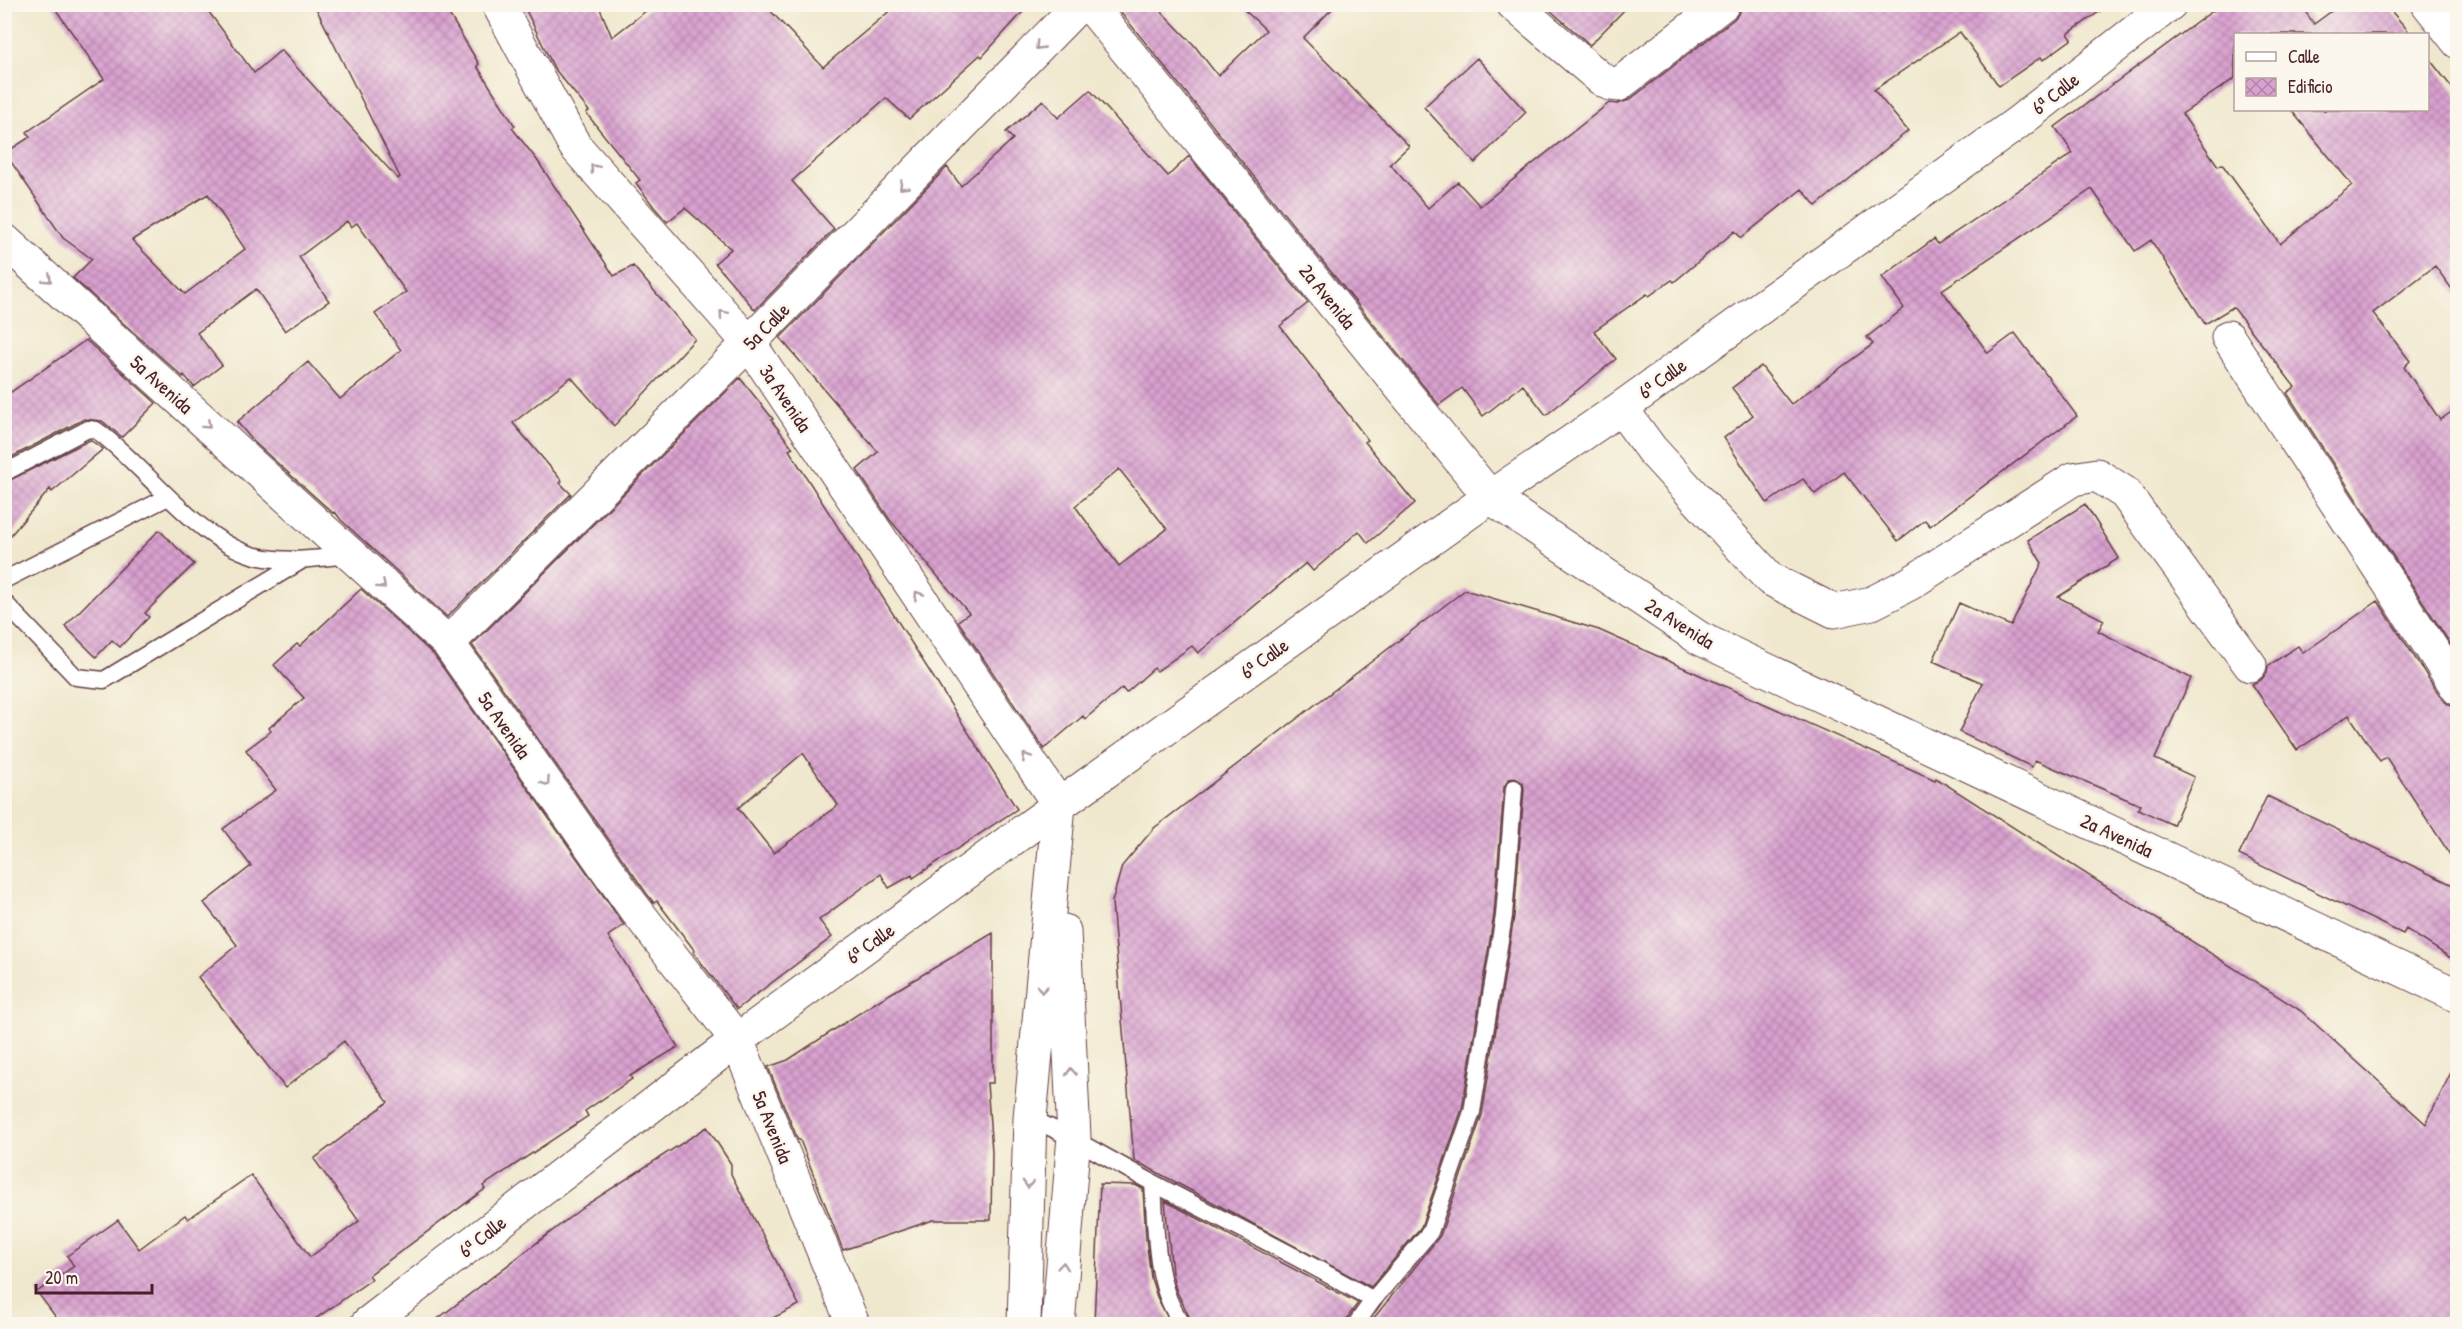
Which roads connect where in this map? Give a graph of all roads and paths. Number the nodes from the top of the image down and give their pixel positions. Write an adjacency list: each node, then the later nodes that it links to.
1 (498, 4): 11 (street, 3a Avenida, one-way to 1)
2 (1080, 4): 11 (street, 5a Calle, one-way to 11)
3 (1089, 4): 15 (street, 2a Avenida)
4 (1513, 4): 5 (street)
5 (1723, 4)
6 (2428, 4): 8 (street)
7 (2163, 7): 12 (street, 6ª Calle)
8 (2457, 42)
9 (4, 240): 16 (street, 5a Avenida, one-way to 16)
10 (2228, 337): 22 (street)
11 (749, 343): 20 (street, 5a Calle); 24 (street, 3a Avenida, one-way to 11)
12 (1621, 408): 15 (street, 6ª Calle); 21 (street)
13 (4, 473): 14 (lane)
14 (168, 497): 17 (lane); 18 (lane)
15 (1490, 497): 24 (street, 6ª Calle); 25 (street, 2a Avenida)
16 (349, 555): 17 (lane); 20 (street, 5a Avenida, one-way to 20)
17 (301, 561): 19 (lane)
18 (4, 580)
19 (4, 602)
20 (448, 644): 26 (street, 5a Avenida, one-way to 26)
21 (2250, 664)
22 (2457, 689)
23 (1514, 788): 30 (lane)
24 (1059, 805): 26 (street, 6ª Calle); 27 (street, one-way to 27); 28 (street, one-way to 24)
25 (2457, 996)
26 (737, 1040): 31 (street, 5a Avenida); 32 (street, 6ª Calle)
27 (1030, 1118): 28 (lane); 33 (street, one-way to 33)
28 (1074, 1137): 29 (lane); 34 (street, one-way to 28)
29 (1153, 1183): 30 (lane); 35 (lane)
30 (1373, 1300): 36 (lane)
31 (844, 1321)
32 (367, 1324)
33 (1024, 1324)
34 (1058, 1324)
35 (1183, 1324)
36 (1356, 1324)

